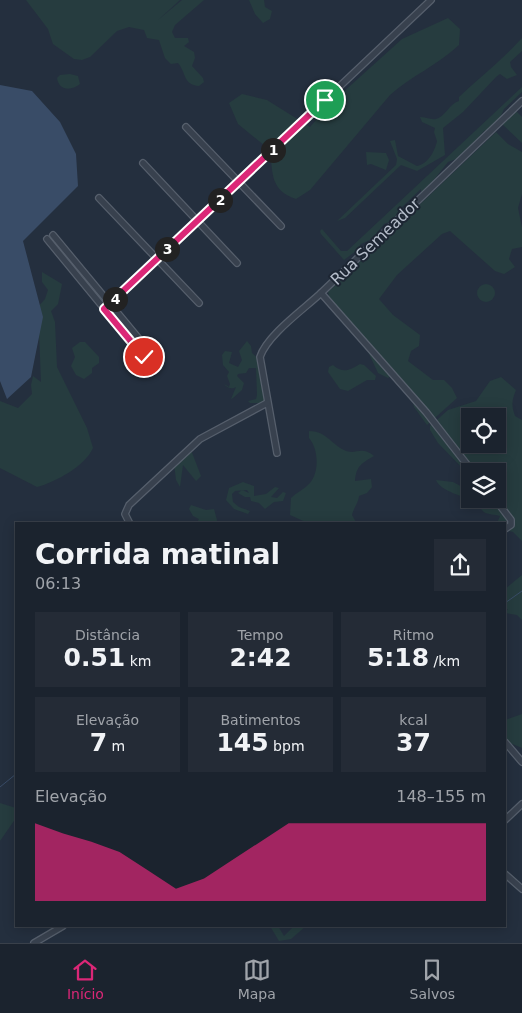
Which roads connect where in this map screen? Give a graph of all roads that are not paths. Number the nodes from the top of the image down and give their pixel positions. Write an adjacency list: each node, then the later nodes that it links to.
1 (431, 0): 5 (street)
2 (522, 101): 13 (street, Rua Semeador)
3 (186, 127): 5 (street)
4 (143, 163): 7 (street)
5 (239, 182): 7 (street); 8 (street)
6 (99, 198): 11 (street)
7 (198, 220): 11 (street); 12 (street)
8 (281, 226)
9 (53, 235): 14 (street)
10 (47, 239): 16 (street)
11 (157, 259): 14 (street); 15 (street)
12 (237, 263)
13 (322, 293): 19 (street); 21 (street, Rua Semeador)
14 (109, 304): 16 (street); 17 (street)
15 (199, 304)
16 (104, 309): 18 (street)
17 (150, 352)
18 (144, 357)
19 (267, 403): 20 (street); 23 (street)
20 (277, 453)
21 (466, 463)
22 (502, 508): 24 (street)
23 (129, 522)
24 (506, 528)
25 (506, 743): 26 (street)
26 (522, 762)
27 (522, 804): 28 (street)
28 (506, 819)
29 (506, 875): 30 (street)
30 (522, 889)
31 (61, 927): 32 (street)
32 (34, 943)

